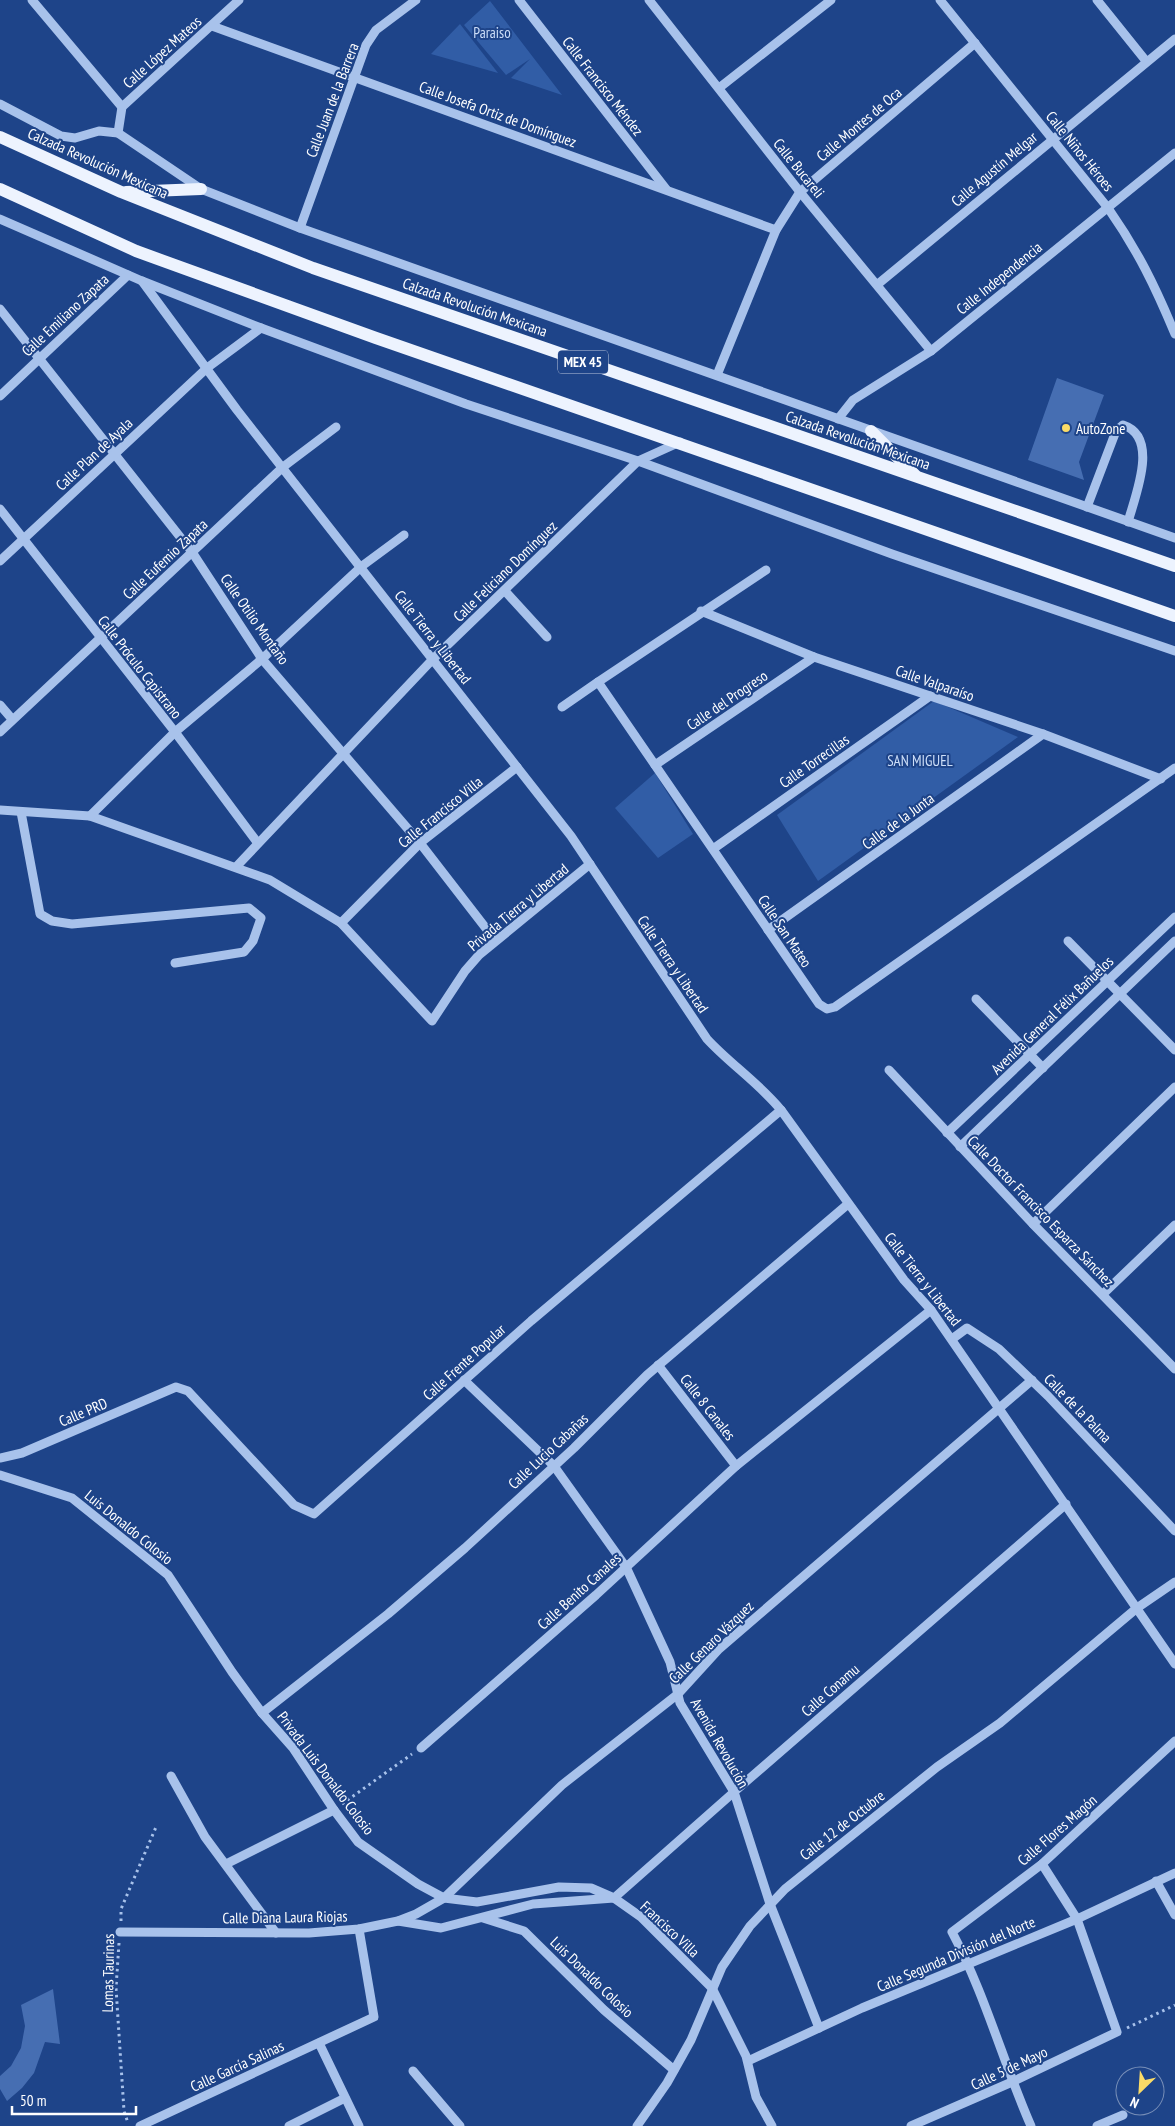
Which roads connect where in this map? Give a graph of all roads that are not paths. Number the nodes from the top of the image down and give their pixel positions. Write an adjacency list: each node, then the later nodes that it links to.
1 (32, 0): 16 (street)
2 (239, 0): 9 (street, Calle López Mateos)
3 (416, 0): 13 (street, Calle Juan de la Barrera)
4 (519, 0): 22 (street, Calle Francisco Méndez)
5 (649, 0): 14 (street, Calle Bucareli)
6 (831, 0): 14 (street)
7 (940, 0): 11 (street, Calle Niños Héroes)
8 (1098, 0): 12 (street)
9 (212, 26): 13 (street, Calle Josefa Ortiz de Domínguez); 16 (street, Calle López Mateos)
10 (1175, 38): 12 (street, Calle Agustín Melgar)
11 (975, 43): 19 (street, Calle Niños Héroes); 25 (street, Calle Montes de Oca)
12 (1146, 61): 19 (street, Calle Agustín Melgar)
13 (354, 77): 22 (street, Calle Josefa Ortiz de Domínguez); 28 (street, Calle Juan de la Barrera)
14 (719, 88): 25 (street, Calle Bucareli)
15 (0, 104): 17 (street)
16 (122, 107): 17 (street, Calle López Mateos)
17 (118, 133): 21 (street)
18 (0, 136): 24 (main road, Calzada Revolución Mexicana / MEX 45)
19 (1052, 139): 26 (street, Calle Niños Héroes); 32 (street, Calle Agustín Melgar)
20 (1175, 153): 26 (street, Calle Independencia)
21 (201, 189): 24 (main road); 28 (street)
22 (666, 189): 29 (street, Calle Josefa Ortiz de Domínguez)
23 (4, 192): 44 (main road)
24 (121, 192): 48 (main road, Calzada Revolución Mexicana / MEX 45)
25 (800, 192): 29 (street, Calle Montes de Oca); 32 (street, Calle Bucareli)
26 (1108, 208): 35 (street, Calle Niños Héroes); 36 (street, Calle Independencia)
27 (0, 219): 30 (street)
28 (300, 228): 39 (street)
29 (776, 230): 39 (street, Calle Montes de Oca)
30 (128, 275): 31 (street); 37 (street, Calle Emiliano Zapata)
31 (142, 281): 34 (street); 38 (street, Calle Tierra y Libertad)
32 (878, 284): 36 (street, Calle Bucareli)
33 (0, 308): 37 (street, Calle Otilio Montaño)
34 (261, 328): 38 (street, Calle Plan de Ayala); 46 (street)
35 (1175, 334)
36 (931, 351): 41 (street, Calle Independencia)
37 (39, 359): 40 (street, Calle Emiliano Zapata); 45 (street, Calle Otilio Montaño)
38 (206, 368): 45 (street, Calle Plan de Ayala); 47 (street, Calle Tierra y Libertad)
39 (717, 375): 41 (street)
40 (0, 396)
41 (838, 419): 43 (street)
42 (336, 427): 47 (street, Calle Eufemio Zapata)
43 (871, 431): 48 (main road); 49 (street)
44 (680, 442): 46 (street, Calle Feliciano Domínguez); 62 (main road)
45 (115, 453): 54 (street, Calle Plan de Ayala); 55 (street, Calle Otilio Montaño)
46 (638, 461): 60 (street, Calle Feliciano Domínguez); 65 (street)
47 (283, 467): 55 (street, Calle Eufemio Zapata); 57 (street, Calle Tierra y Libertad)
48 (918, 478): 58 (main road, Calzada Revolución Mexicana / MEX 45)
49 (1088, 507): 51 (street); 51 (street)
50 (0, 509): 54 (street, Calle Próculo Capistrano)
51 (1128, 522): 53 (street)
52 (404, 535): 57 (street)
53 (1175, 538)
54 (23, 539): 56 (street, Calle Plan de Ayala); 64 (street, Calle Próculo Capistrano)
55 (192, 552): 64 (street, Calle Eufemio Zapata); 67 (street, Calle Otilio Montaño)
56 (0, 561)
57 (362, 566): 67 (street); 68 (street, Calle Tierra y Libertad)
58 (1175, 566)
59 (766, 570): 61 (street)
60 (505, 592): 63 (street); 68 (street, Calle Feliciano Domínguez)
61 (701, 612): 66 (street, Calle Valparaíso); 69 (street)
62 (1175, 616)
63 (547, 637)
64 (100, 638): 73 (street, Calle Eufemio Zapata); 75 (street, Calle Próculo Capistrano)
65 (1175, 651)
66 (814, 657): 70 (street, Calle Valparaíso); 78 (street, Calle del Progreso)
67 (262, 659): 75 (street); 77 (street, Calle Otilio Montaño)
68 (433, 659): 77 (street, Calle Feliciano Domínguez); 79 (street, Calle Tierra y Libertad)
69 (598, 682): 72 (street); 78 (street, Calle San Mateo)
70 (930, 696): 76 (street, Calle Valparaíso); 87 (street, Calle Torrecillas)
71 (0, 705): 73 (street)
72 (562, 708)
73 (12, 720): 74 (street, Calle Eufemio Zapata)
74 (0, 732)
75 (174, 732): 84 (street); 85 (street, Calle Próculo Capistrano)
76 (1043, 734): 81 (street, Calle Valparaíso); 92 (street, Calle de la Junta)
77 (343, 754): 85 (street, Calle Feliciano Domínguez); 86 (street, Calle Otilio Montaño)
78 (655, 765): 87 (street, Calle San Mateo)
79 (517, 767): 86 (street, Calle Francisco Villa); 88 (street, Calle Tierra y Libertad)
80 (1175, 768): 81 (street, Calle San Mateo)
81 (1161, 779): 92 (street, Calle San Mateo)
82 (0, 810): 83 (street)
83 (21, 812): 84 (street); 96 (street)
84 (90, 816): 89 (street)
85 (257, 842): 89 (street, Calle Feliciano Domínguez)
86 (420, 843): 91 (street, Calle Francisco Villa); 93 (street, Calle Otilio Montaño)
87 (713, 849): 92 (street, Calle San Mateo)
88 (590, 864): 93 (street, Privada Tierra y Libertad); 105 (street, Calle Tierra y Libertad)
89 (236, 867): 91 (street)
90 (1175, 917): 97 (street, Avenida General Félix Bañuelos)
91 (341, 923): 93 (street, Privada Tierra y Libertad)
92 (768, 930)
93 (495, 940)
94 (1068, 941): 97 (street)
95 (1175, 941): 98 (street, Avenida General Félix Bañuelos)
96 (175, 963)
97 (1107, 981): 98 (street); 101 (street, Avenida General Félix Bañuelos)
98 (1119, 994): 100 (street); 102 (street, Avenida General Félix Bañuelos)
99 (976, 999): 101 (street)
100 (1175, 1050)
101 (1031, 1055): 102 (street); 106 (street, Avenida General Félix Bañuelos)
102 (1043, 1068): 107 (street, Avenida General Félix Bañuelos)
103 (889, 1070): 106 (street, Calle Doctor Francisco Esparza Sánchez)
104 (1175, 1087): 109 (street)
105 (781, 1110): 108 (street, Calle Tierra y Libertad); 116 (street, Calle Frente Popular)
106 (947, 1133): 107 (street, Calle Doctor Francisco Esparza Sánchez)
107 (960, 1147): 109 (street, Calle Doctor Francisco Esparza Sánchez)
108 (848, 1204): 112 (street, Calle Tierra y Libertad); 114 (street, Calle Lucio Cabañas)
109 (1033, 1224): 111 (street, Calle Doctor Francisco Esparza Sánchez)
110 (1175, 1226): 111 (street)
111 (1103, 1294): 115 (street, Calle Doctor Francisco Esparza Sánchez)
112 (931, 1310): 113 (street, Calle Tierra y Libertad); 122 (street, Calle Benito Canales)
113 (952, 1340): 117 (street, Calle de la Palma); 119 (street, Calle Tierra y Libertad)
114 (658, 1365): 121 (street, Calle Lucio Cabañas); 122 (street, Calle 8 Canales)
115 (1174, 1366)
116 (464, 1380): 118 (street, Calle Frente Popular); 121 (street, Avenida Revolución)
117 (1032, 1380): 119 (street, Calle Genaro Vázquez); 125 (street, Calle de la Palma)
118 (176, 1387): 120 (street, Calle PRD)
119 (998, 1406): 124 (street, Calle Tierra y Libertad); 130 (street, Calle Genaro Vázquez)
120 (0, 1458)
121 (554, 1466): 126 (street, Avenida Revolución); 131 (street, Calle Lucio Cabañas)
122 (736, 1466): 126 (street, Calle Benito Canales)
123 (0, 1475): 131 (street, Luis Donaldo Colosio)
124 (1066, 1504): 128 (street, Calle Tierra y Libertad); 135 (street, Calle Conamu)
125 (1175, 1531)
126 (626, 1567): 130 (street, Avenida Revolución); 133 (street, Calle Benito Canales)
127 (1175, 1582): 128 (street, Calle 12 de Octubre)
128 (1137, 1608): 129 (street, Calle Tierra y Libertad); 143 (street, Calle 12 de Octubre)
129 (1175, 1664)
130 (678, 1694): 135 (street, Avenida Revolución); 141 (street, Calle Genaro Vázquez)
131 (262, 1713): 136 (street, Privada Luis Donaldo Colosio)
132 (1175, 1741): 138 (street, Calle Flores Magón)
133 (421, 1748)
134 (172, 1776): 137 (street)
135 (734, 1792): 142 (street, Calle Conamu); 143 (street, Avenida Revolución)
136 (334, 1810): 137 (street); 141 (street, Privada Luis Donaldo Colosio)
137 (226, 1864): 150 (street)
138 (1042, 1864): 146 (street); 151 (street, Calle Flores Magón)
139 (1175, 1874): 140 (street, Calle Segunda División del Norte)
140 (1156, 1881): 144 (street); 146 (street, Calle Segunda División del Norte)
141 (444, 1898): 142 (street, Francisco Villa); 147 (street, Calle Diana Laura Riojas)
142 (614, 1898): 145 (street); 152 (street, Francisco Villa)
143 (770, 1904): 152 (street, Calle 12 de Octubre); 153 (street, Avenida Revolución)
144 (1175, 1915)
145 (482, 1918): 147 (street); 156 (street, Luis Donaldo Colosio)
146 (1077, 1919): 151 (street, Calle Segunda División del Norte); 158 (street, Calle 5 de Mayo)
147 (398, 1921): 148 (street, Calle Diana Laura Riojas)
148 (359, 1929): 150 (street, Calle Diana Laura Riojas); 154 (street, Calle García Salinas)
149 (120, 1932): 150 (street, Calle Diana Laura Riojas)
150 (276, 1933)
151 (969, 1964): 153 (street, Calle Segunda División del Norte); 158 (street)
152 (712, 1988): 155 (street, Francisco Villa); 156 (street, Calle 12 de Octubre)
153 (819, 2028): 155 (street, Calle Segunda División del Norte)
154 (319, 2043): 159 (street); 161 (street, Calle García Salinas)
155 (748, 2061): 166 (street, Francisco Villa)
156 (674, 2070): 165 (street, Calle 12 de Octubre)
157 (412, 2071): 164 (street)
158 (1012, 2082): 167 (street, Calle 5 de Mayo); 168 (street)
159 (345, 2098): 162 (street); 163 (street)
160 (1121, 2116): 169 (street)
161 (140, 2126)
162 (289, 2126)
163 (359, 2126)
164 (460, 2126)
165 (637, 2126)
166 (772, 2126)
167 (911, 2126)
168 (1031, 2126)
169 (1097, 2126)

